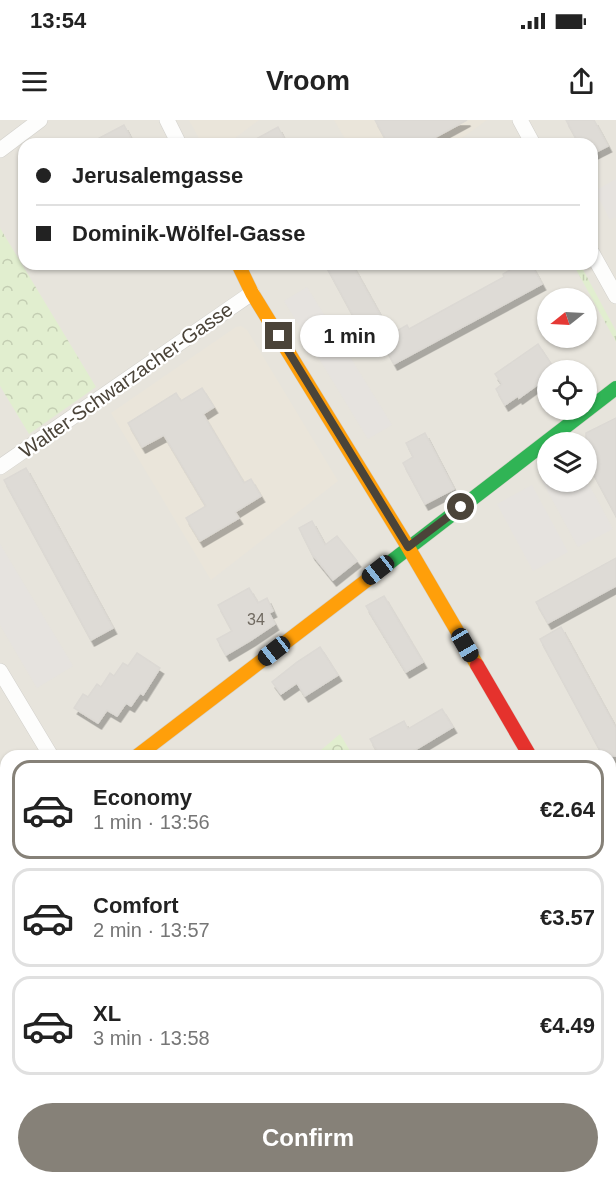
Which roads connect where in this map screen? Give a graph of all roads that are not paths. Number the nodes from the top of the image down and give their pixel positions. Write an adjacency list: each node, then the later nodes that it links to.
1 (40, 120): 6 (street)
2 (167, 120): 4 (street)
3 (520, 120): 5 (street)
4 (176, 138)
5 (530, 138)
6 (0, 150)
7 (598, 264): 10 (street)
8 (241, 270): 9 (street)
9 (252, 293): 12 (street, Walter-Schwarzacher-Gasse); 13 (street)
10 (616, 296)
11 (616, 388): 13 (street)
12 (0, 467)
13 (408, 547): 16 (street); 17 (street)
14 (0, 671): 15 (street)
15 (47, 750)
16 (145, 750)
17 (526, 750)

